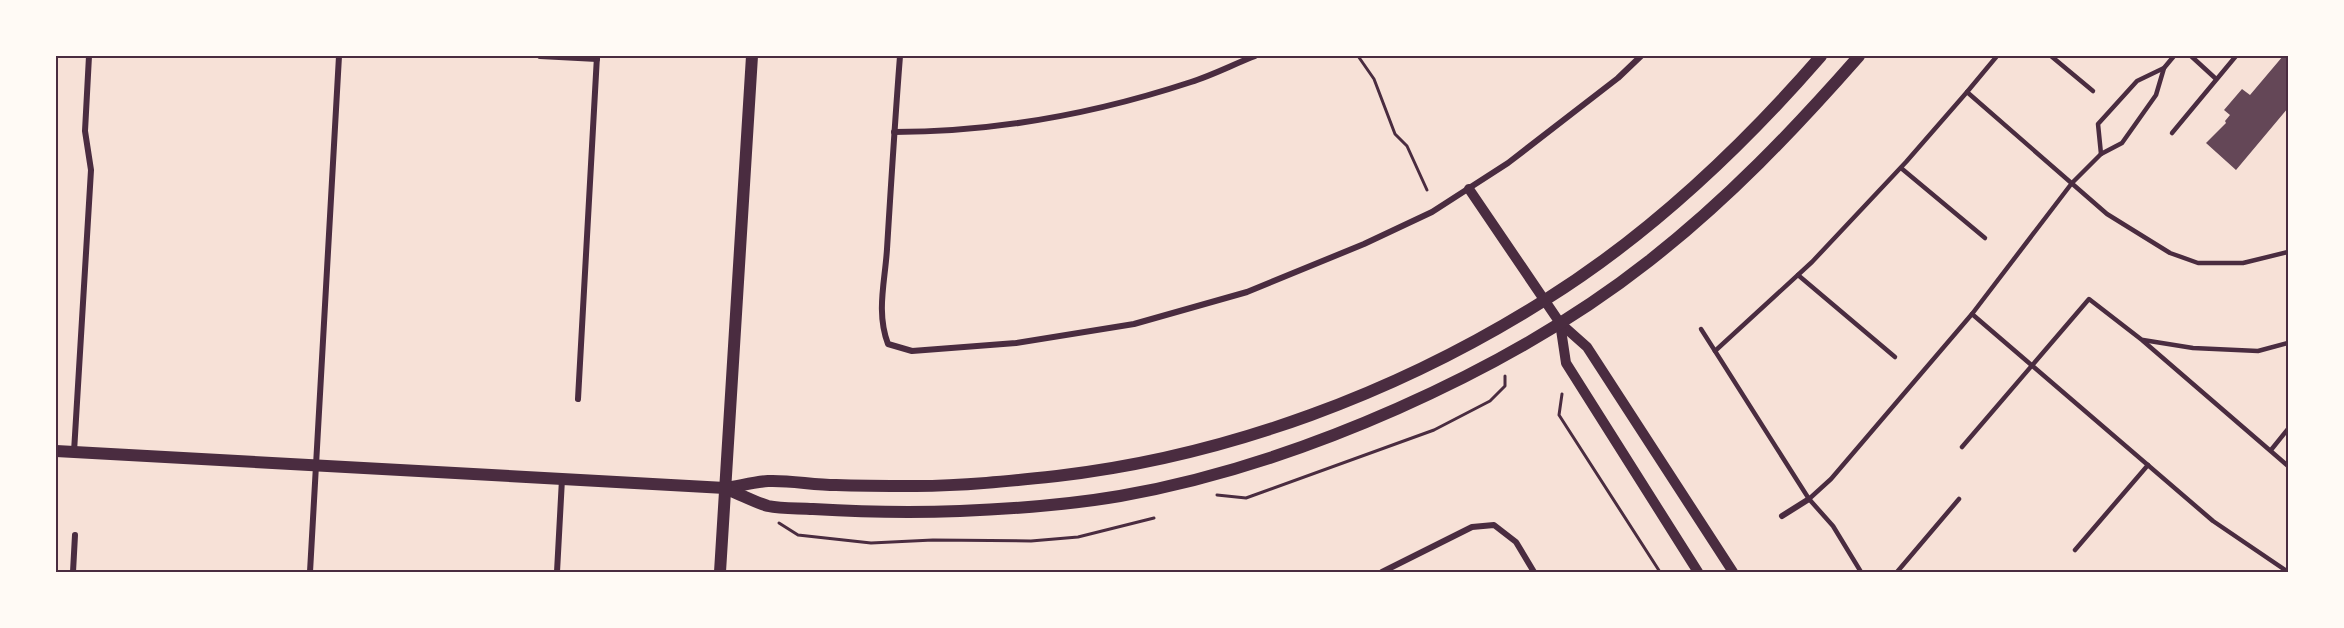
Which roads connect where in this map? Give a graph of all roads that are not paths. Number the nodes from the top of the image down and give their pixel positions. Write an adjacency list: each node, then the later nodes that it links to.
1 (89, 56): 43 (street)
2 (339, 56): 44 (street)
3 (540, 56): 15 (street)
4 (752, 56): 48 (main road)
5 (900, 56): 20 (street)
6 (1255, 56): 20 (street)
7 (1641, 56): 25 (street)
8 (1821, 56): 29 (main road)
9 (1859, 56): 31 (main road)
10 (1996, 56): 19 (lane)
11 (2051, 56): 18 (lane)
12 (2174, 56): 16 (lane)
13 (2191, 56): 17 (lane)
14 (2236, 56): 17 (lane)
15 (597, 57): 38 (street)
16 (2164, 68): 22 (lane); 22 (lane)
17 (2215, 78): 21 (lane)
18 (2093, 91)
19 (1967, 92): 23 (lane); 24 (lane)
20 (894, 132): 25 (street)
21 (2172, 133)
22 (2101, 154): 24 (lane)
23 (1901, 168): 26 (lane); 28 (lane)
24 (2072, 183): 27 (lane); 30 (lane)
25 (1469, 189): 29 (street)
26 (1985, 238)
27 (2289, 252)
28 (1798, 275): 35 (lane); 36 (lane)
29 (1545, 300): 31 (street); 48 (main road)
30 (1972, 314): 37 (lane); 49 (lane)
31 (1560, 323): 48 (main road); 60 (street); 61 (street)
32 (1701, 329): 35 (lane)
33 (2142, 340): 34 (lane); 37 (lane); 41 (lane)
34 (2289, 343)
35 (1715, 351): 49 (lane)
36 (1895, 357)
37 (2031, 364): 40 (lane); 45 (lane)
38 (578, 399)
39 (2289, 429): 41 (lane)
40 (1962, 447)
41 (2271, 450): 46 (lane)
42 (56, 451): 43 (main road)
43 (74, 452): 44 (main road)
44 (317, 465): 47 (main road); 55 (street)
45 (2148, 465): 53 (lane); 64 (lane)
46 (2289, 466)
47 (562, 478): 48 (main road); 56 (street)
48 (725, 488): 57 (main road)
49 (1809, 499): 51 (street); 62 (lane)
50 (1959, 499): 63 (lane)
51 (1782, 516)
52 (75, 535): 54 (street)
53 (2075, 550)
54 (73, 573)
55 (310, 573)
56 (557, 573)
57 (720, 573)
58 (1382, 573): 59 (street)
59 (1534, 573)
60 (1698, 573)
61 (1733, 573)
62 (1861, 573)
63 (1897, 573)
64 (2288, 573)

